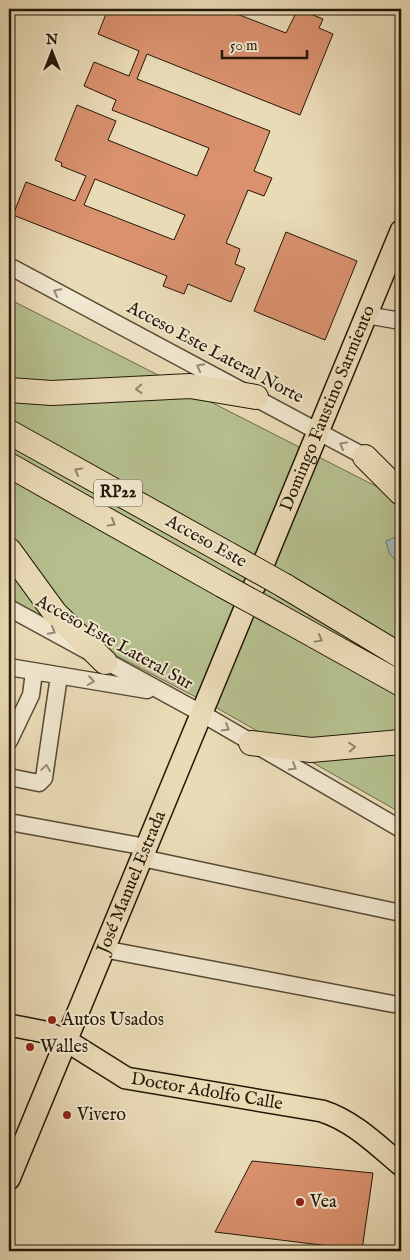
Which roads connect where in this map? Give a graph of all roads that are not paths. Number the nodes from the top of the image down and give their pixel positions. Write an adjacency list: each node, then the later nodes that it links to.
1 (401, 232): 3 (main road, Domingo Faustino Sarmiento)
2 (9, 266): 6 (street, Acceso Este Lateral Norte, one-way to 2)
3 (366, 315): 4 (street); 7 (main road, Domingo Faustino Sarmiento)
4 (401, 320)
5 (9, 390): 6 (highway, one-way to 5)
6 (256, 398): 7 (street, Acceso Este Lateral Norte)
7 (317, 431): 9 (street, Acceso Este Lateral Norte, one-way to 7); 14 (main road, Domingo Faustino Sarmiento)
8 (9, 432): 16 (highway, Acceso Este / RP22, one-way to 8, bridge)
9 (365, 457): 11 (street, Acceso Este Lateral Norte); 12 (highway)
10 (9, 465): 21 (highway, Acceso Este / RP22, one-way to 21, bridge)
11 (401, 477)
12 (401, 493)
13 (9, 550): 17 (highway)
14 (254, 584): 23 (main road, José Manuel Estrada)
15 (9, 608): 17 (street, Acceso Este Lateral Sur, one-way to 17)
16 (401, 656)
17 (105, 662): 22 (street, Acceso Este Lateral Sur)
18 (9, 667): 19 (street)
19 (34, 672): 20 (street); 24 (street)
20 (60, 676): 22 (street, one-way to 22); 27 (street, one-way to 20)
21 (401, 684)
22 (158, 692): 23 (street, Acceso Este Lateral Sur)
23 (201, 714): 26 (street, Acceso Este Lateral Sur, one-way to 26); 30 (main road, José Manuel Estrada)
24 (9, 741)
25 (401, 742): 26 (highway, one-way to 25)
26 (251, 743): 29 (street, Acceso Este Lateral Sur, one-way to 29)
27 (9, 777)
28 (9, 822): 30 (street)
29 (401, 829)
30 (144, 852): 31 (street); 32 (main road, José Manuel Estrada)
31 (401, 913)
32 (103, 949): 33 (street); 35 (main road, José Manuel Estrada)
33 (393, 1004)
34 (9, 1025): 35 (main road, Doctor Adolfo Calle)
35 (67, 1041): 36 (main road, Doctor Adolfo Calle); 37 (main road, José Manuel Estrada)
36 (401, 1165)
37 (9, 1179)

